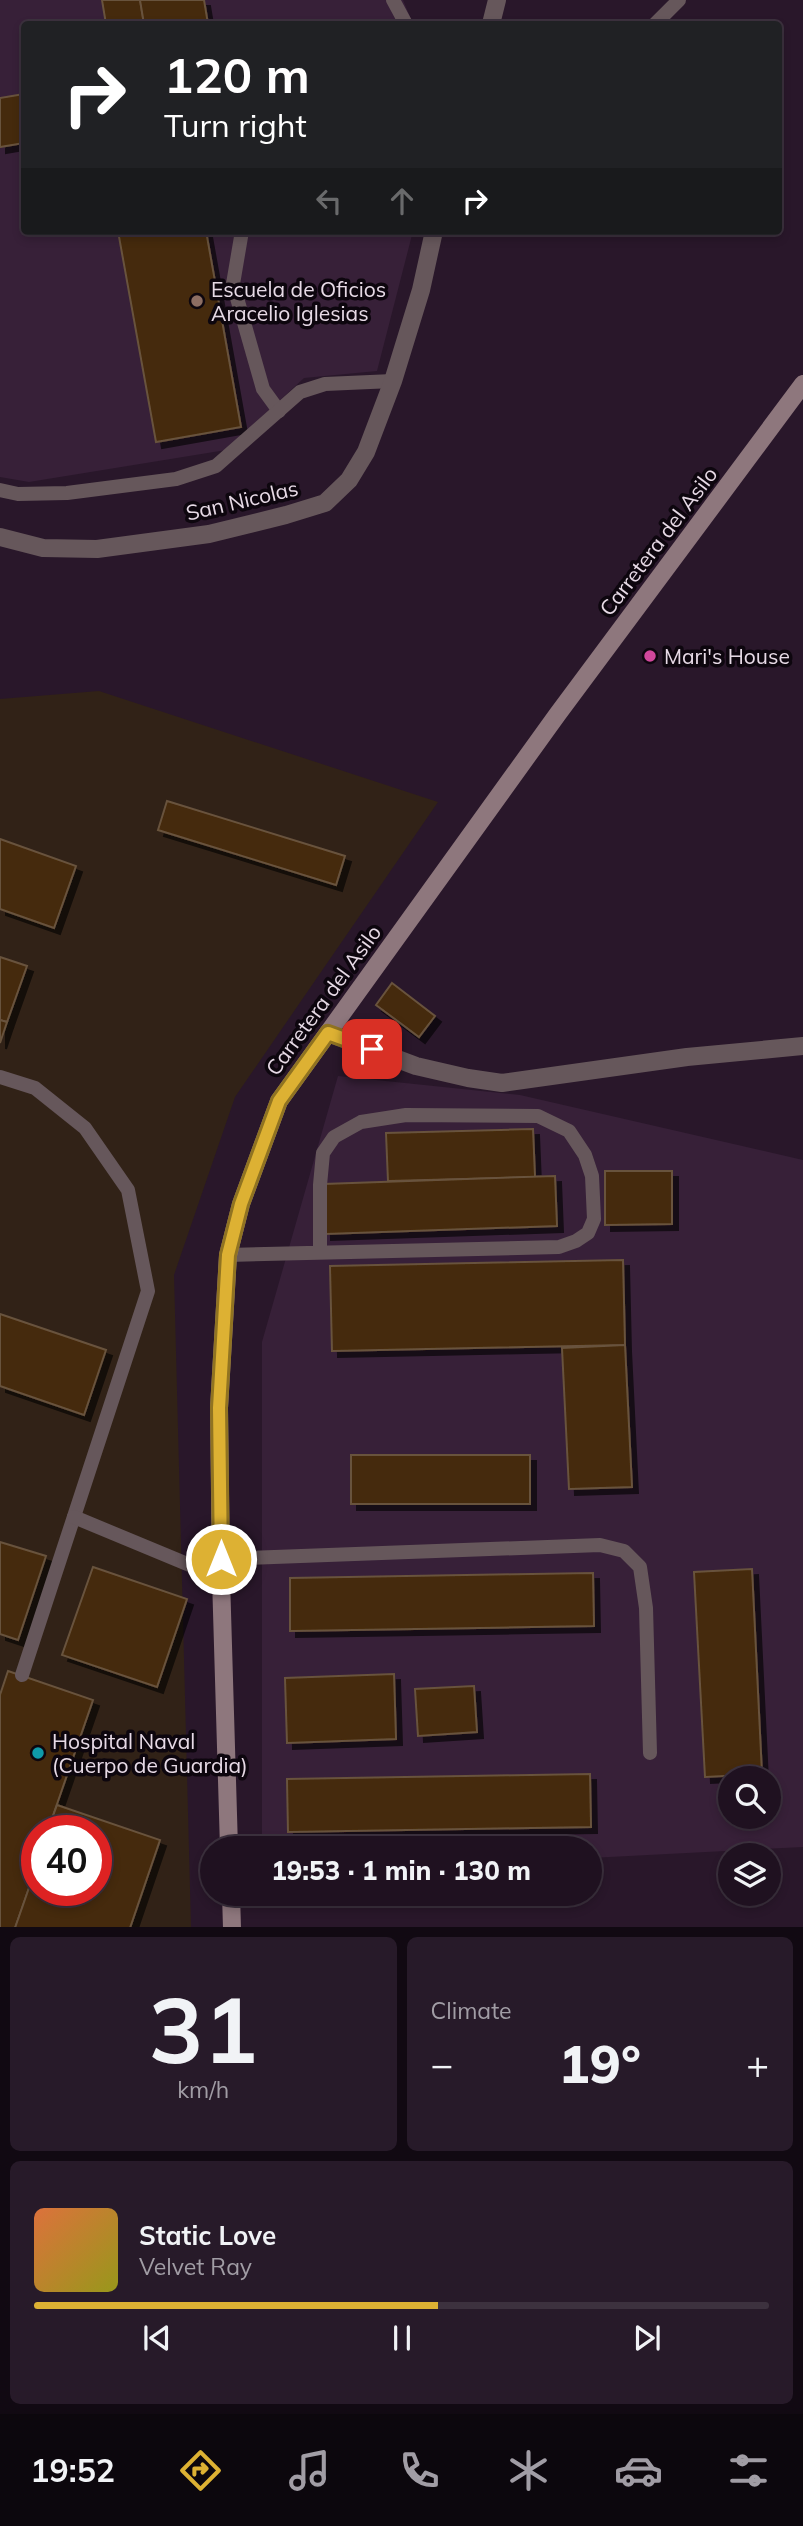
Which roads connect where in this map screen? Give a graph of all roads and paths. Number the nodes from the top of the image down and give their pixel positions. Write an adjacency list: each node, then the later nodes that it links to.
1 (393, 0): 4 (lane)
2 (497, 0): 5 (street)
3 (678, 0): 6 (lane)
4 (405, 21)
5 (492, 21)
6 (658, 21)
7 (241, 235): 11 (lane)
8 (433, 235): 9 (street, San Nicolas)
9 (393, 381): 11 (lane); 13 (street, San Nicolas)
10 (800, 395): 14 (street, Carretera del Asilo)
11 (279, 411): 12 (lane)
12 (0, 489)
13 (0, 537)
14 (328, 1033): 15 (street); 18 (street, Carretera del Asilo)
15 (803, 1046)
16 (0, 1077): 19 (lane)
17 (320, 1252): 17 (lane); 18 (lane)
18 (228, 1255): 20 (street, Carretera del Asilo)
19 (74, 1517): 21 (lane); 22 (lane)
20 (221, 1559): 21 (street, Carretera del Asilo); 23 (lane)
21 (221, 1578): 24 (street, Carretera del Asilo)
22 (22, 1675)
23 (650, 1754)
24 (229, 1836)
25 (231, 1906): 26 (street)
26 (232, 1927)

